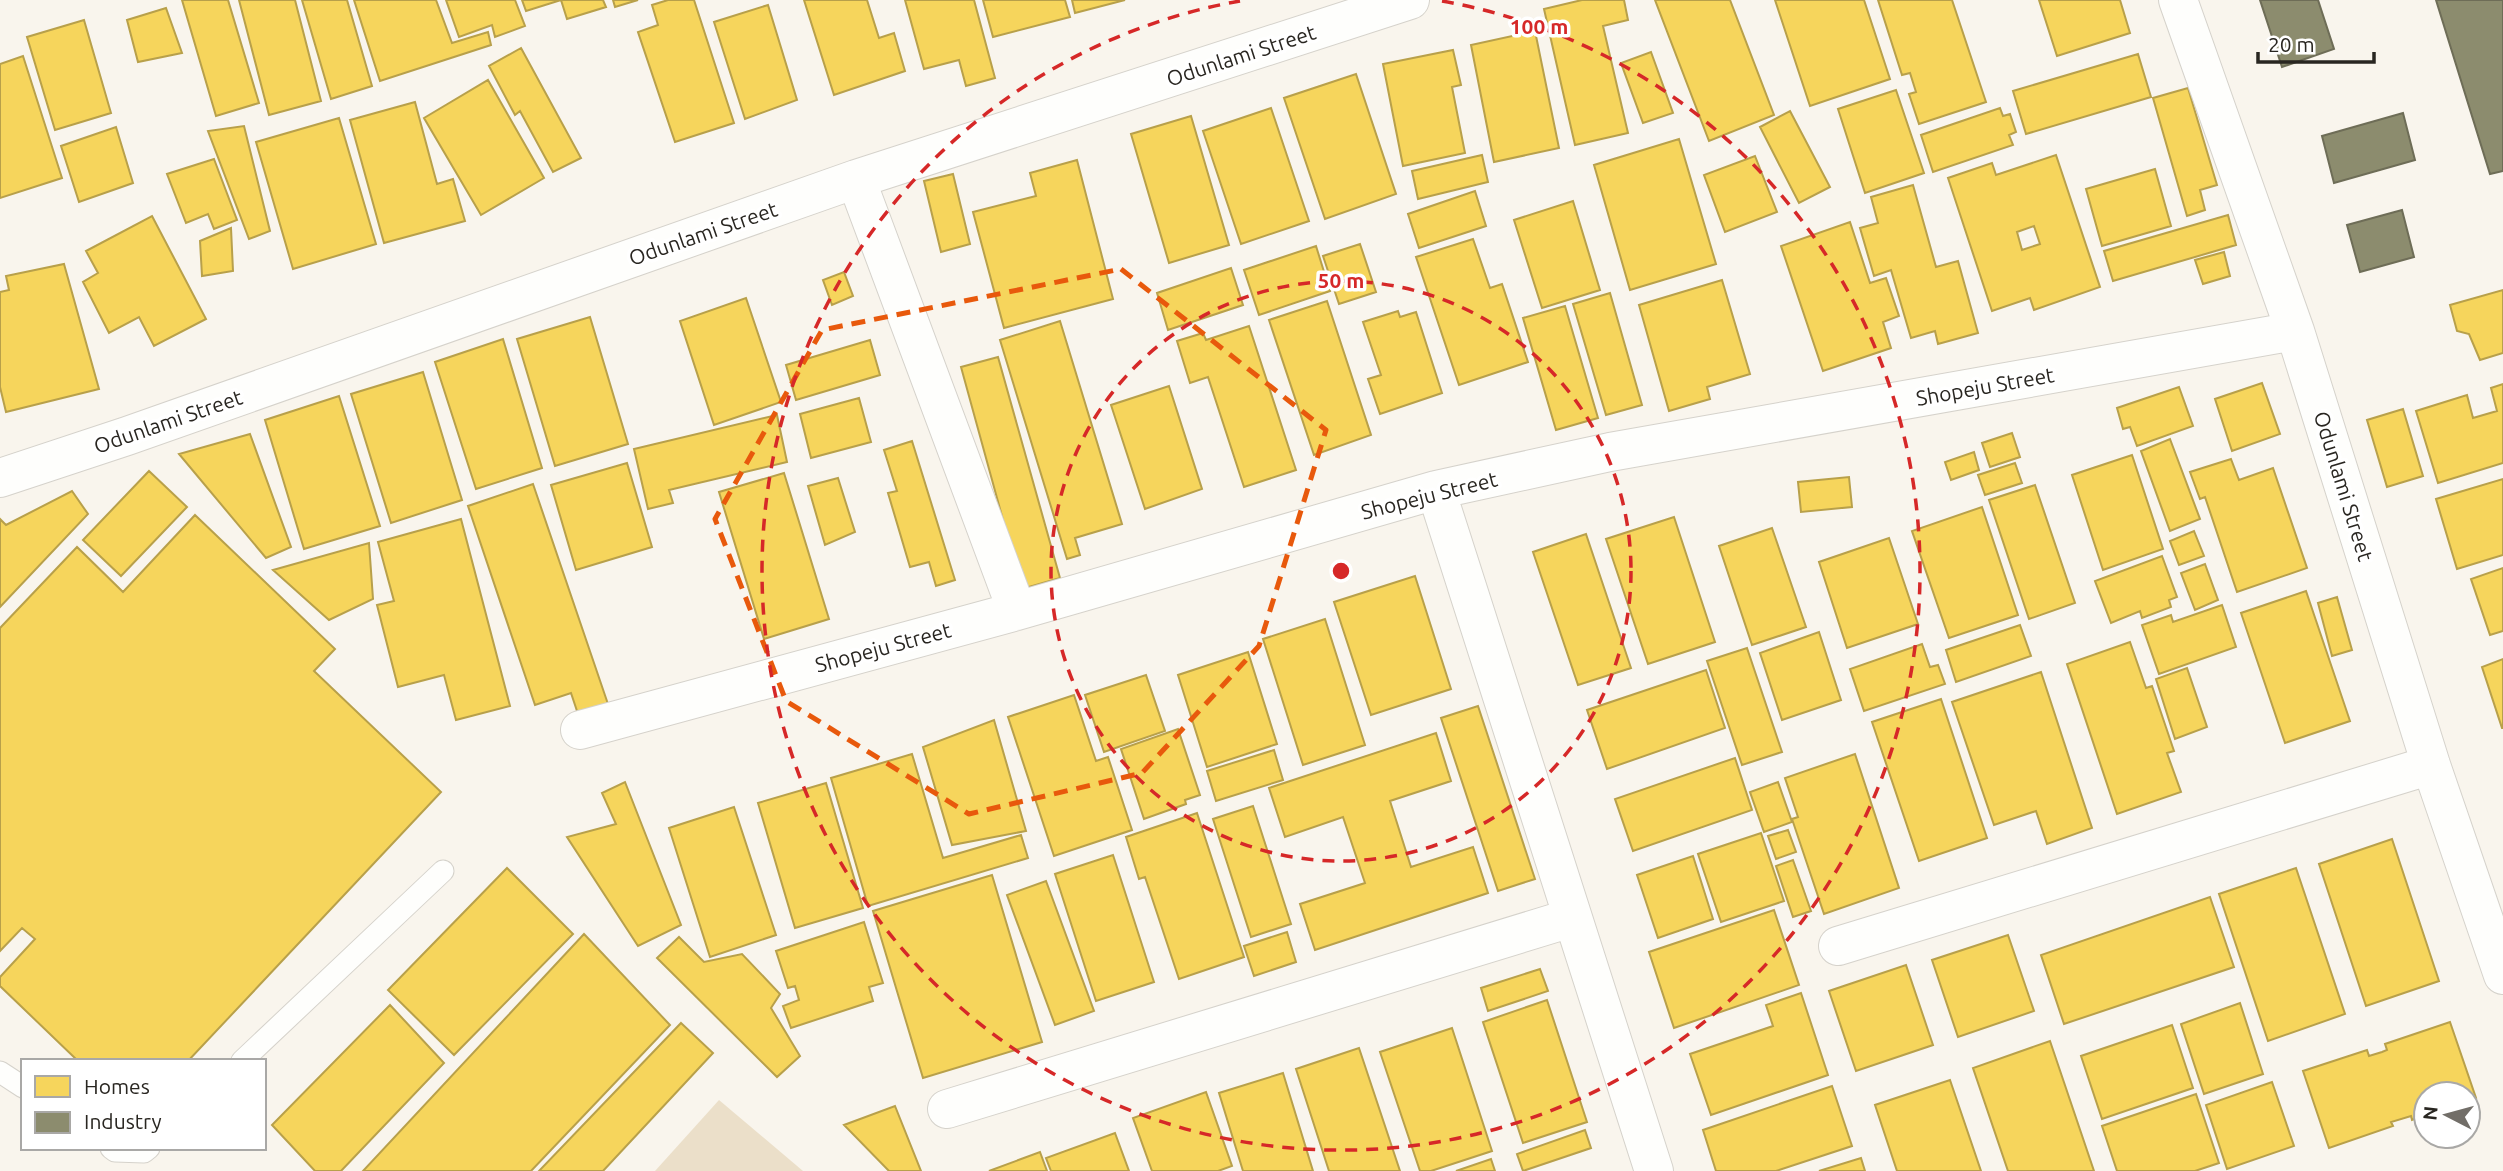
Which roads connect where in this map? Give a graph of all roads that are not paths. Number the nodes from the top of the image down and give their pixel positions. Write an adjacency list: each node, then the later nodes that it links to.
1 (1410, 0): 3 (street, Odunlami Street)
2 (2178, 0): 4 (street, Odunlami Street)
3 (856, 179): 5 (street, Odunlami Street); 7 (street)
4 (2295, 331): 6 (street, Shopeju Street); 9 (street, Odunlami Street)
5 (0, 478)
6 (1436, 491): 7 (street, Shopeju Street); 11 (street)
7 (1017, 611): 8 (street, Shopeju Street)
8 (580, 730)
9 (2431, 765): 12 (street); 13 (street, Odunlami Street)
10 (443, 871): 14 (lane)
11 (1571, 918): 17 (street); 20 (street)
12 (1839, 946)
13 (2503, 975)
14 (244, 1059)
15 (0, 1072): 16 (lane)
16 (21, 1086)
17 (947, 1108)
18 (114, 1150): 19 (lane)
19 (146, 1150)
20 (1654, 1171)

